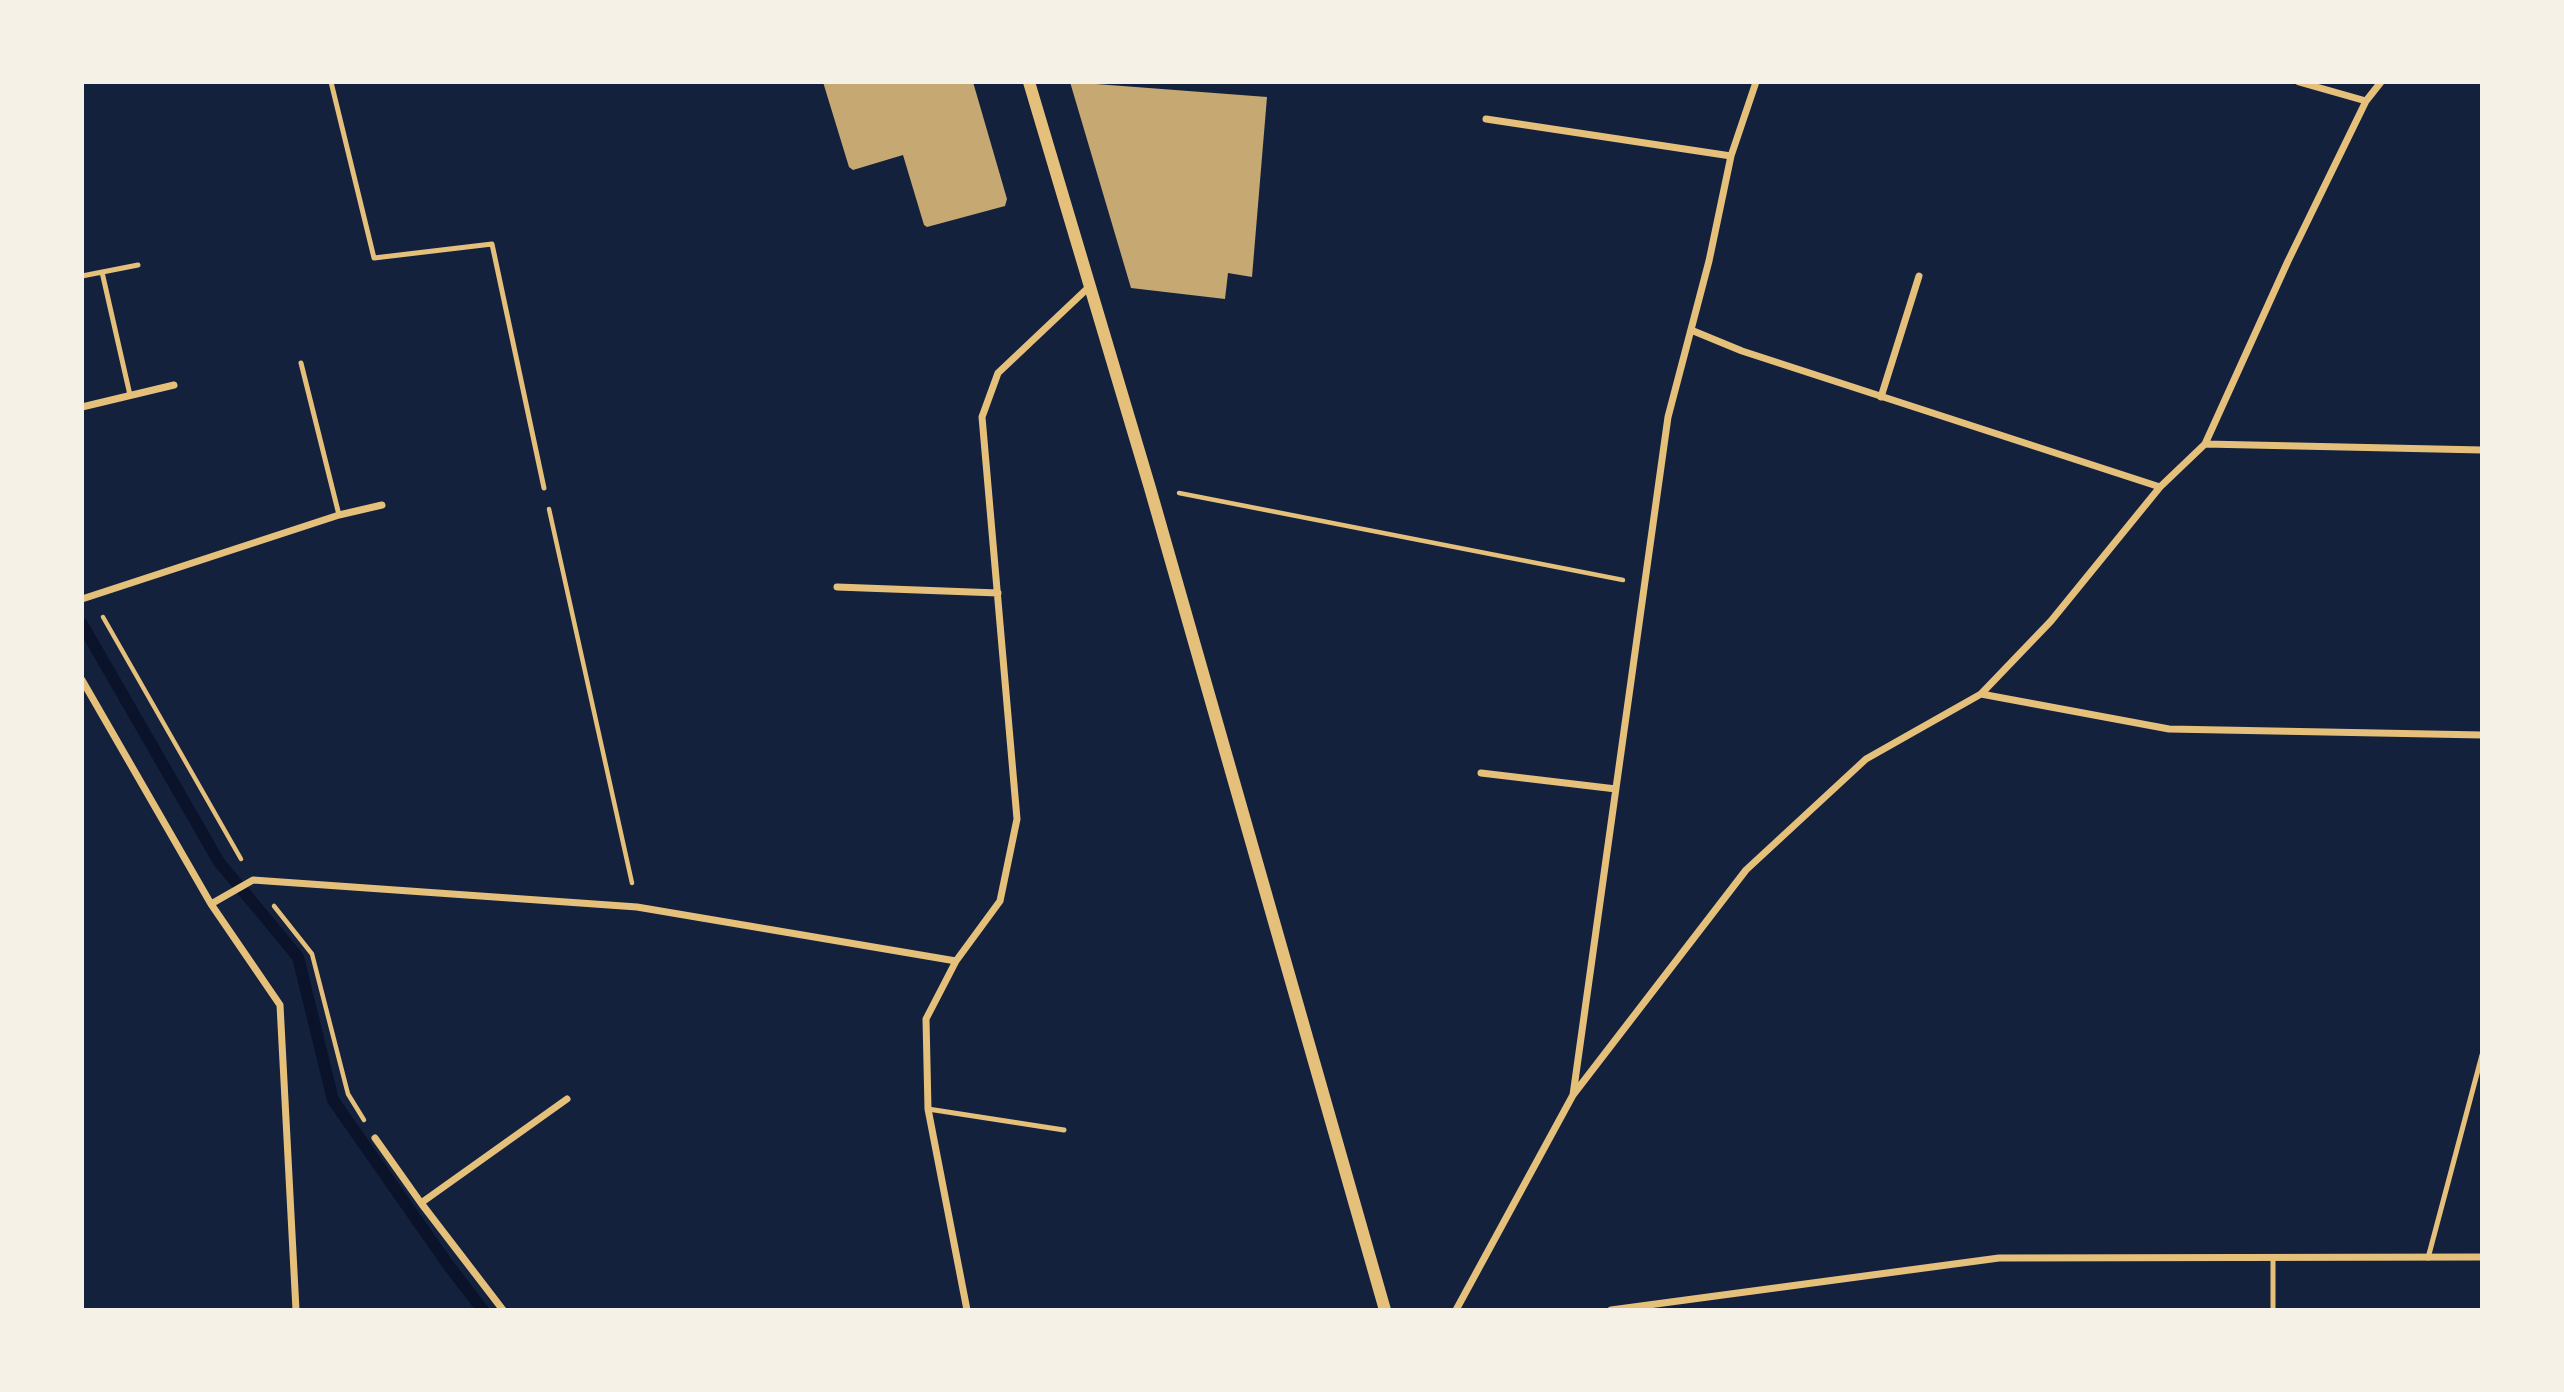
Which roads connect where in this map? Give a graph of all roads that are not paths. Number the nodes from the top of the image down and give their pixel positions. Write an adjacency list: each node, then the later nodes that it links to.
1 (331, 82): 23 (lane)
2 (1029, 82): 13 (street)
3 (1756, 82): 8 (street)
4 (2299, 82): 6 (street)
5 (2381, 82): 6 (street)
6 (2367, 101): 20 (street)
7 (1486, 119): 8 (street)
8 (1731, 156): 14 (street)
9 (138, 265): 10 (lane)
10 (102, 272): 11 (lane); 17 (lane)
11 (82, 276)
12 (1919, 276): 18 (street)
13 (1090, 286): 27 (street); 49 (street)
14 (1691, 330): 18 (street); 33 (street)
15 (301, 363): 25 (lane)
16 (174, 385): 17 (street)
17 (130, 395): 19 (street)
18 (1881, 397): 22 (street)
19 (82, 407)
20 (2205, 444): 21 (street); 22 (street)
21 (2482, 450)
22 (2160, 487): 30 (street)
23 (544, 488)
24 (382, 505): 25 (street)
25 (339, 514): 28 (street)
26 (837, 587): 27 (street)
27 (998, 593): 35 (street)
28 (86, 598)
29 (82, 680): 34 (street)
30 (1981, 694): 31 (street); 37 (street)
31 (2482, 735)
32 (1481, 773): 33 (street)
33 (1616, 789): 37 (street)
34 (211, 904): 35 (street); 46 (street)
35 (956, 961): 39 (street)
36 (2482, 1055): 44 (lane)
37 (1573, 1095): 50 (street)
38 (566, 1099): 42 (street)
39 (928, 1109): 40 (lane); 48 (street)
40 (1065, 1130)
41 (375, 1138): 42 (street)
42 (421, 1203): 47 (street)
43 (2273, 1258): 44 (street); 51 (street); 52 (lane)
44 (2428, 1258): 45 (street)
45 (2482, 1258)
46 (296, 1310)
47 (503, 1310)
48 (967, 1310)
49 (1385, 1310)
50 (1456, 1310)
51 (1611, 1310)
52 (2273, 1310)

